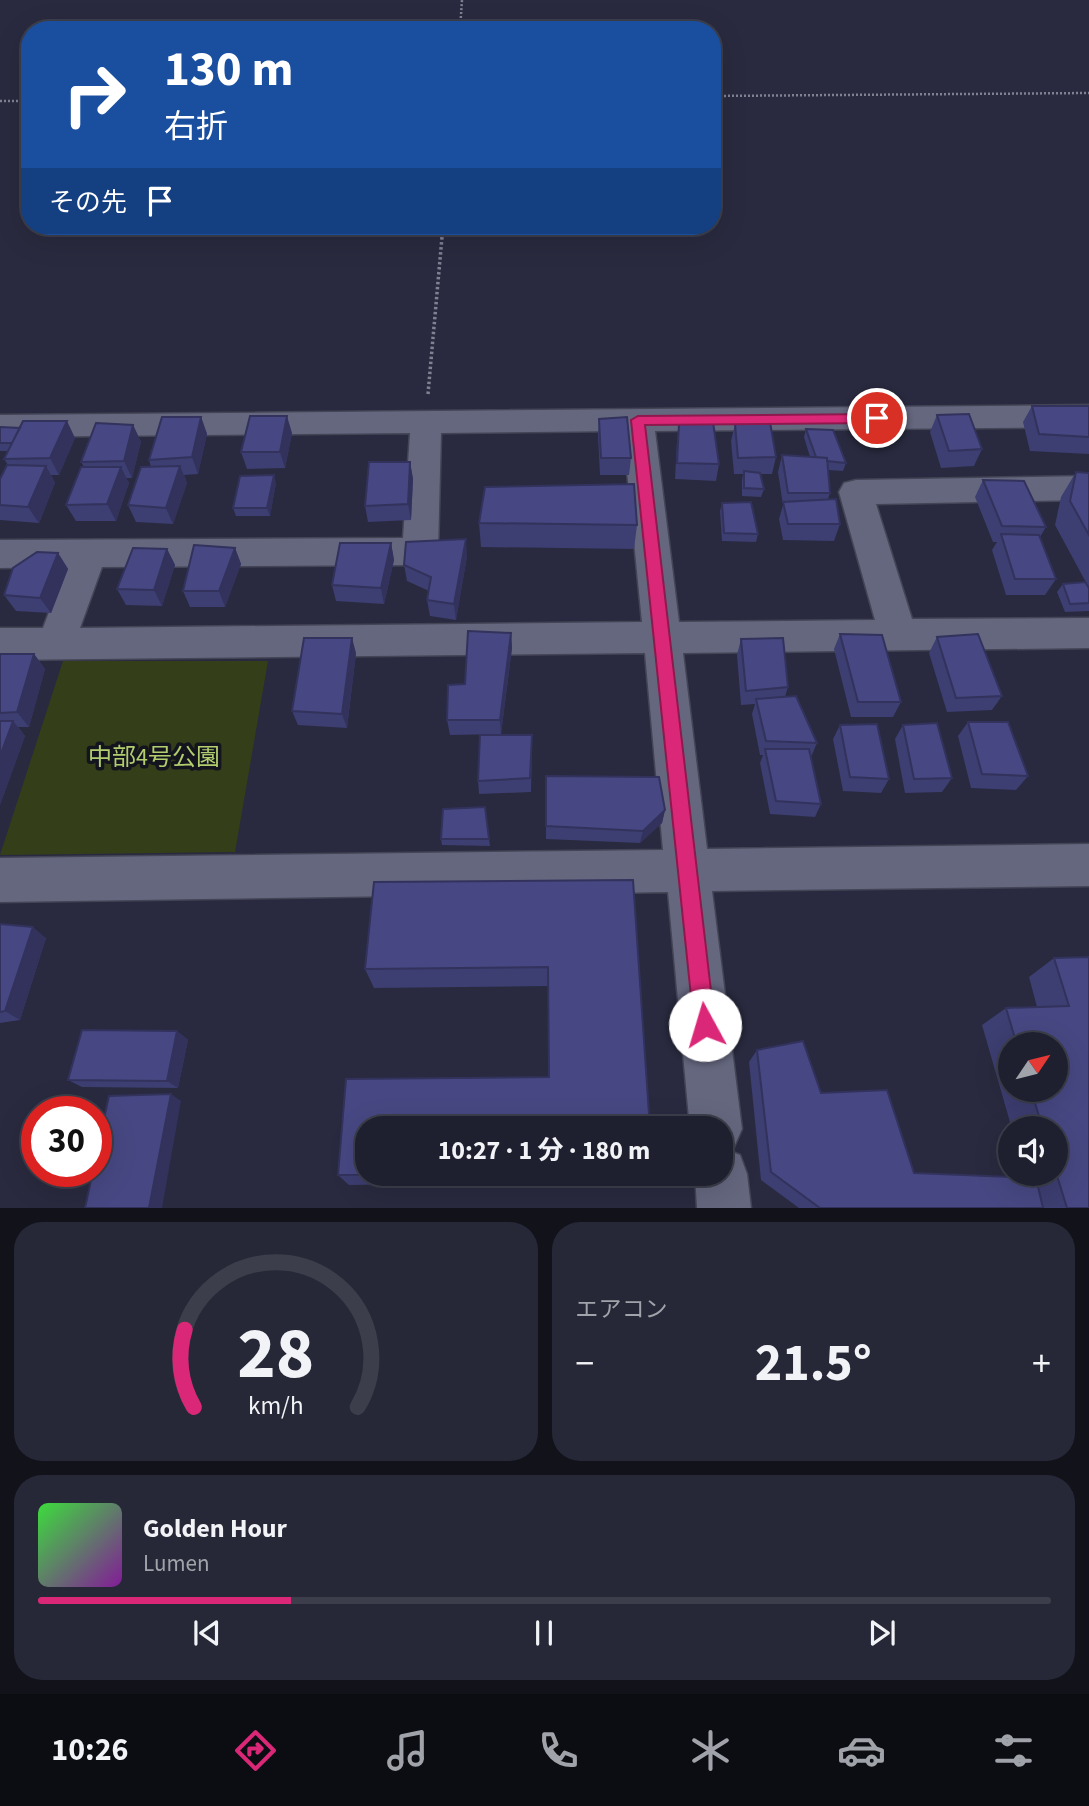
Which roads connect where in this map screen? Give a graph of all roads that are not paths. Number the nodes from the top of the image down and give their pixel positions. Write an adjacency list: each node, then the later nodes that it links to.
1 (1089, 416): 2 (street)
2 (638, 420): 3 (street); 10 (street)
3 (426, 422): 4 (street); 6 (street)
4 (0, 426)
5 (1089, 488): 9 (street)
6 (89, 553): 7 (street); 11 (street)
7 (0, 554)
8 (1089, 633): 9 (street)
9 (898, 635): 10 (street)
10 (662, 637): 11 (street); 14 (street)
11 (56, 643): 12 (street)
12 (0, 644)
13 (1089, 865): 14 (street)
14 (688, 870): 15 (street); 16 (street)
15 (0, 880)
16 (715, 1116)
17 (722, 1186): 18 (street)
18 (724, 1208)

